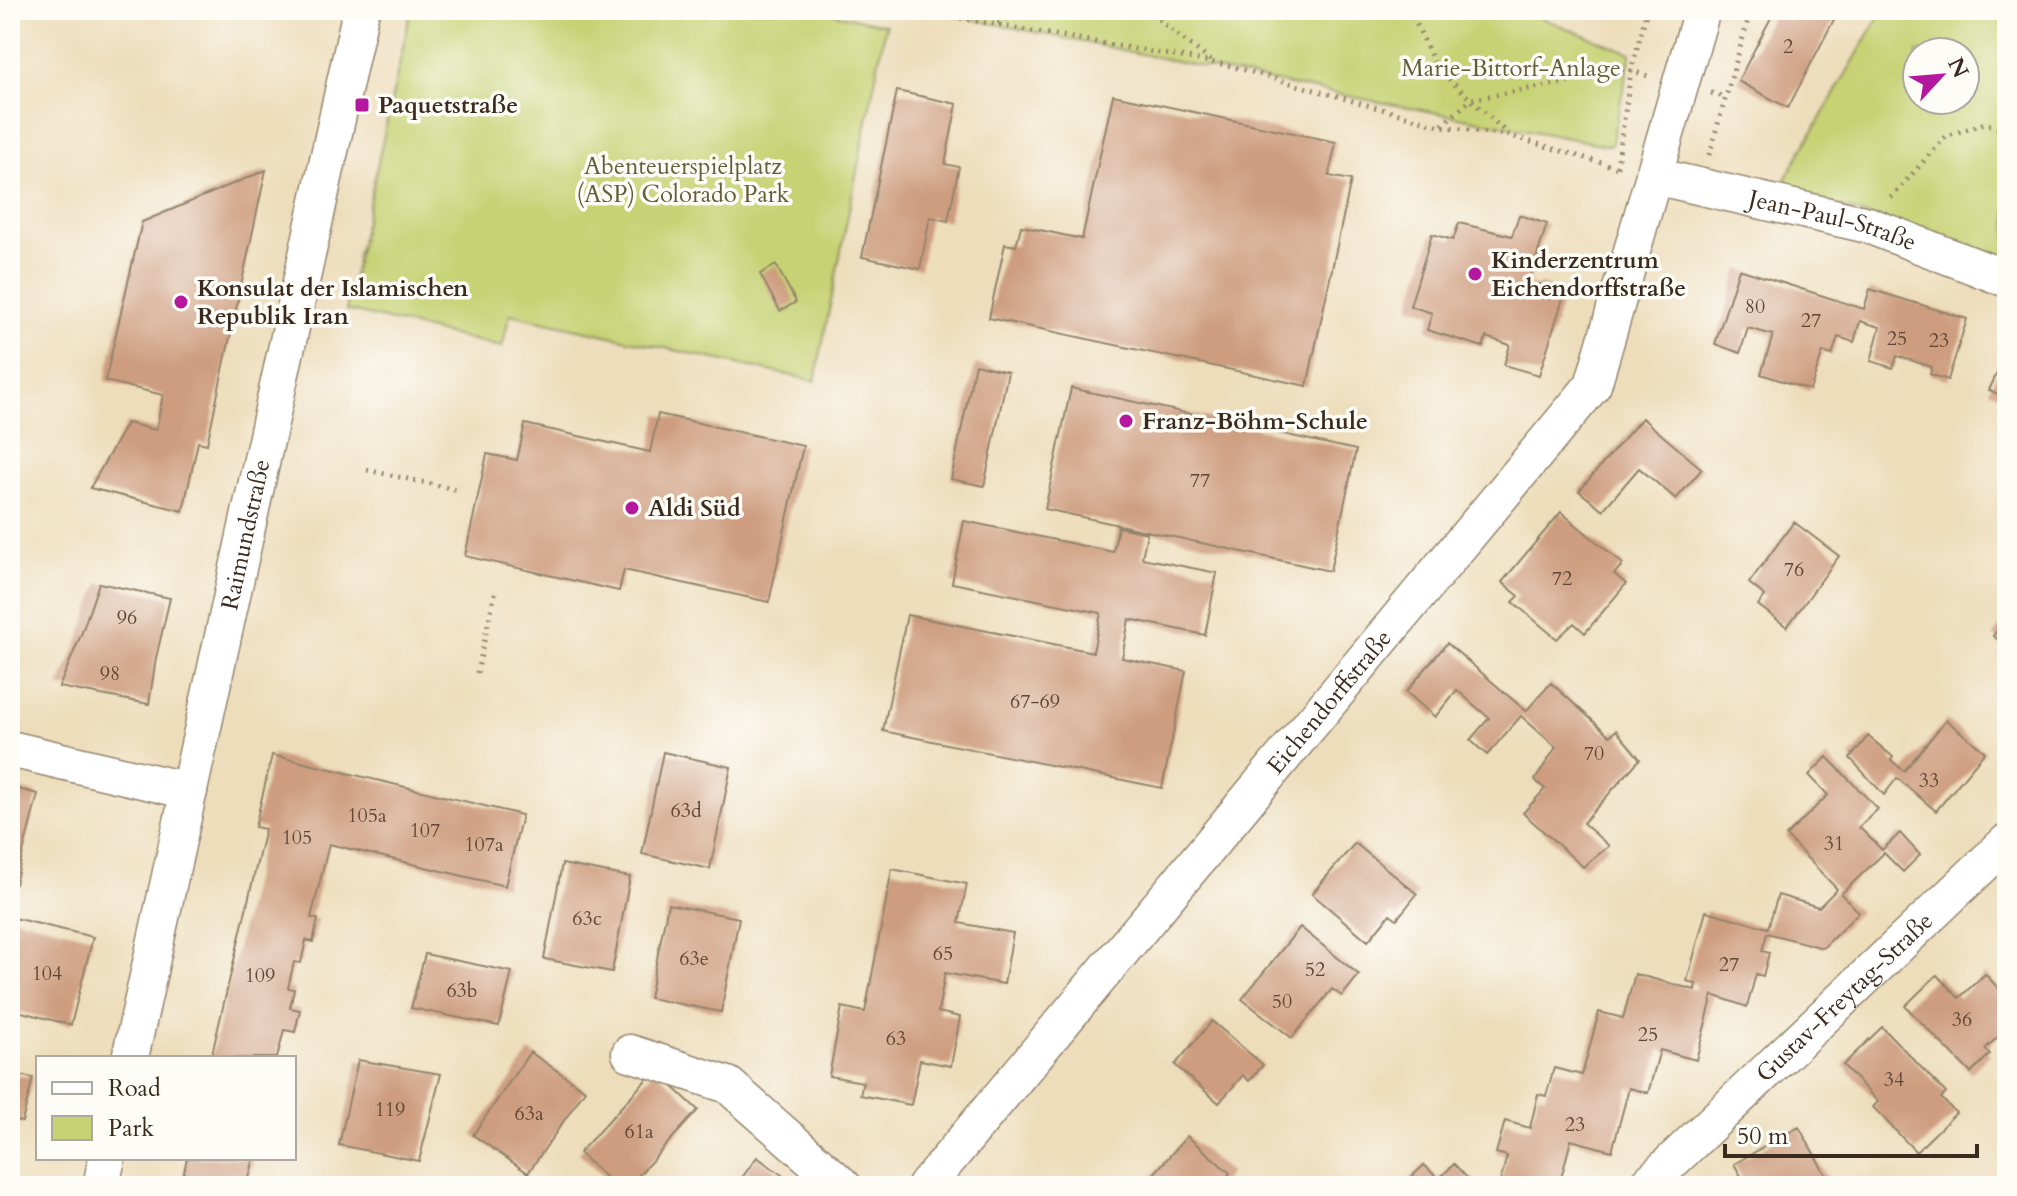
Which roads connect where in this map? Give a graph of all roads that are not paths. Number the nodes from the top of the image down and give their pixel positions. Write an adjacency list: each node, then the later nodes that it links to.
1 (361, 10): 6 (street, Raimundstraße)
2 (1702, 10): 3 (street, Eichendorffstraße)
3 (1654, 176): 4 (street, Jean-Paul-Straße); 14 (street, Eichendorffstraße)
4 (2007, 279)
5 (10, 749): 6 (street)
6 (189, 791): 9 (street, Raimundstraße)
7 (2007, 842): 11 (street, Gustav-Freytag-Straße)
8 (630, 1053): 13 (street)
9 (130, 1056)
10 (107, 1160): 12 (street)
11 (1683, 1172): 15 (street, Gustav-Freytag-Straße)
12 (101, 1186)
13 (843, 1186)
14 (926, 1186)
15 (1646, 1186)

